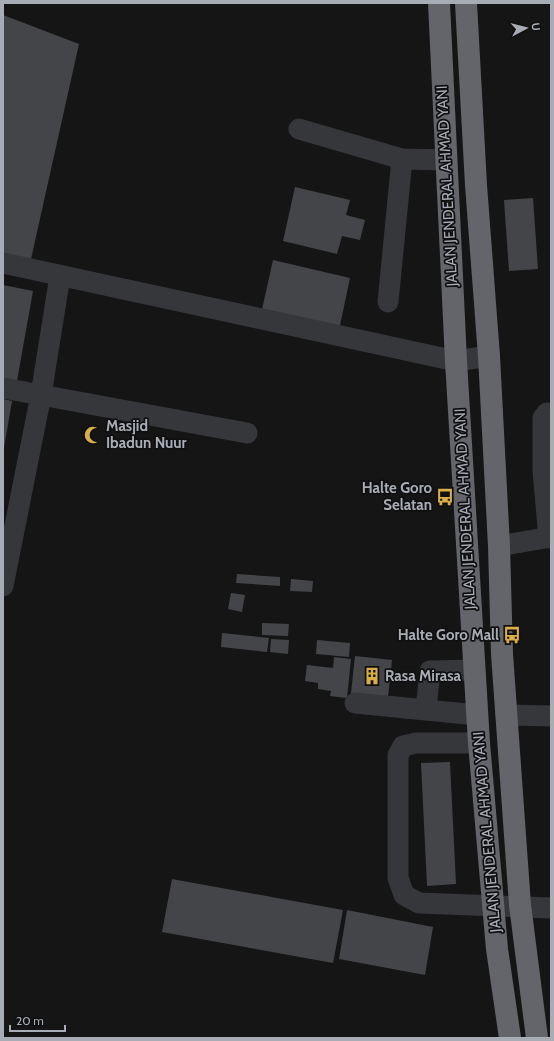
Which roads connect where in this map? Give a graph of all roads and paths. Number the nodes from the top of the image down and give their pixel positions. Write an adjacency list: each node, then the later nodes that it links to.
1 (439, 3): 5 (highway, JALAN JENDERAL AHMAD YANI)
2 (466, 3): 9 (highway, JALAN JENDERAL AHMAD YANI)
3 (299, 129): 4 (street)
4 (402, 159): 5 (street); 8 (street)
5 (446, 160): 10 (highway, JALAN JENDERAL AHMAD YANI)
6 (3, 264): 7 (street)
7 (60, 276): 10 (street); 12 (street)
8 (388, 302)
9 (489, 356): 10 (street); 17 (highway, JALAN JENDERAL AHMAD YANI)
10 (456, 361): 19 (highway, JALAN JENDERAL AHMAD YANI)
11 (3, 388): 12 (street)
12 (41, 395): 14 (street); 18 (street)
13 (551, 413): 15 (street)
14 (247, 433)
15 (547, 472): 16 (street)
16 (550, 537): 17 (street)
17 (499, 546): 23 (highway, JALAN JENDERAL AHMAD YANI)
18 (3, 586)
19 (474, 670): 21 (street); 22 (highway, JALAN JENDERAL AHMAD YANI)
20 (355, 702): 21 (street)
21 (426, 709): 22 (street)
22 (477, 715): 25 (highway, JALAN JENDERAL AHMAD YANI)
23 (506, 715): 24 (street); 27 (highway, JALAN JENDERAL AHMAD YANI)
24 (551, 716)
25 (479, 743): 26 (highway, JALAN JENDERAL AHMAD YANI); 26 (street)
26 (493, 905): 27 (street); 29 (highway, JALAN JENDERAL AHMAD YANI)
27 (520, 906): 28 (street); 30 (highway, JALAN JENDERAL AHMAD YANI)
28 (551, 908)
29 (510, 1038)
30 (537, 1038)

